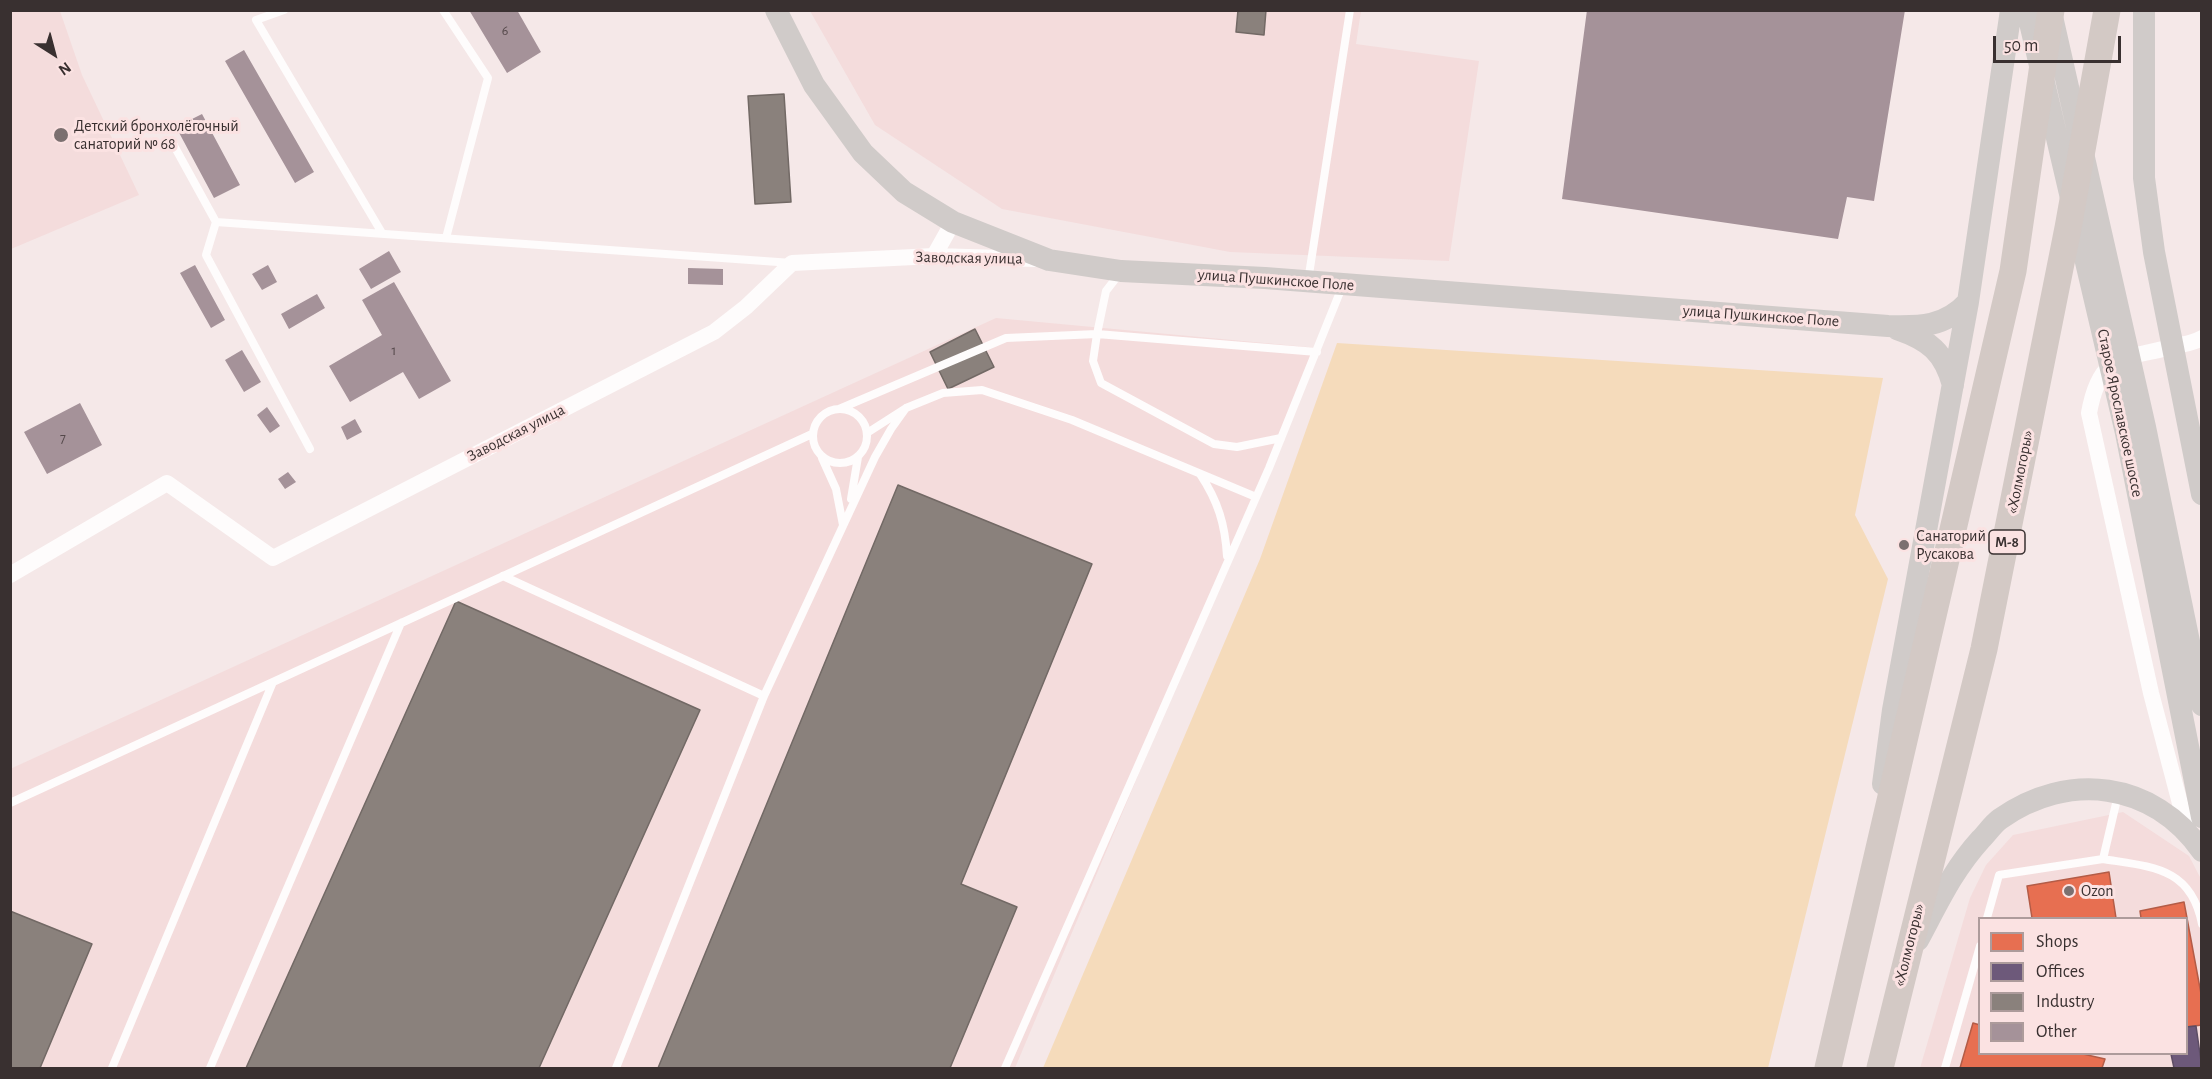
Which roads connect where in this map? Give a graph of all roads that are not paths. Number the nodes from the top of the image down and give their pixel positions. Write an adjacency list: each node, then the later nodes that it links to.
1 (284, 10): 13 (lane)
2 (443, 10): 14 (lane)
3 (776, 10): 12 (main road, улица Пушкинское Поле)
4 (1350, 10): 19 (lane)
5 (2012, 10): 21 (main road)
6 (2027, 10): 30 (main road, Старое Ярославское шоссе)
7 (2051, 10): 30 (main road, Старое Ярославское шоссе); 53 (highway)
8 (2107, 10): 57 (highway, «Холмогоры» / М-8)
9 (2144, 10): 25 (main road)
10 (172, 142): 11 (lane)
11 (216, 222): 13 (lane); 34 (lane)
12 (953, 222): 15 (street); 16 (main road, улица Пушкинское Поле)
13 (382, 233): 14 (lane)
14 (446, 238): 17 (lane)
15 (934, 256): 16 (street, Заводская улица); 17 (street, Заводская улица)
16 (1049, 260): 18 (main road, улица Пушкинское Поле)
17 (792, 262): 42 (street, Заводская улица)
18 (1121, 271): 19 (main road, улица Пушкинское Поле); 23 (lane)
19 (1308, 282): 20 (main road, улица Пушкинское Поле)
20 (1343, 284): 22 (main road, улица Пушкинское Поле); 26 (lane)
21 (1968, 302): 22 (main road, улица Пушкинское Поле); 27 (main road)
22 (1887, 326): 27 (main road, улица Пушкинское Поле)
23 (1097, 334): 26 (lane); 29 (lane); 33 (lane)
24 (2202, 338): 25 (street)
25 (2173, 347): 38 (main road); 50 (street)
26 (1317, 352): 33 (lane)
27 (1953, 387): 53 (main road)
28 (906, 408): 31 (lane); 37 (lane); 40 (lane)
29 (839, 409): 31 (lane); 32 (lane)
30 (2135, 430): 47 (main road, Старое Ярославское шоссе); 50 (main road, Старое Ярославское шоссе)
31 (867, 432): 35 (lane)
32 (812, 434): 36 (lane); 43 (lane)
33 (1281, 438): 39 (lane)
34 (309, 449)
35 (858, 457): 36 (lane); 40 (lane)
36 (822, 458): 40 (lane)
37 (1199, 473): 39 (lane); 41 (lane)
38 (2202, 494)
39 (1256, 496): 41 (lane)
40 (843, 526): 46 (lane)
41 (1228, 560): 61 (lane)
42 (10, 575)
43 (503, 576): 44 (lane); 46 (lane)
44 (401, 623): 45 (lane); 59 (lane)
45 (273, 682): 49 (lane); 58 (lane)
46 (764, 696): 60 (lane)
47 (2202, 705)
48 (2119, 790): 50 (main road); 52 (lane); 57 (main road)
49 (10, 802)
50 (2194, 823): 51 (main road)
51 (2202, 851)
52 (2103, 859): 54 (lane); 55 (lane)
53 (1865, 916): 62 (highway)
54 (1987, 917)
55 (2202, 924)
56 (1978, 953): 64 (lane)
57 (1903, 968): 63 (highway, «Холмогоры» / М-8)
58 (112, 1068)
59 (210, 1068)
60 (616, 1068)
61 (1005, 1068)
62 (1828, 1068)
63 (1880, 1068)
64 (1946, 1068)

